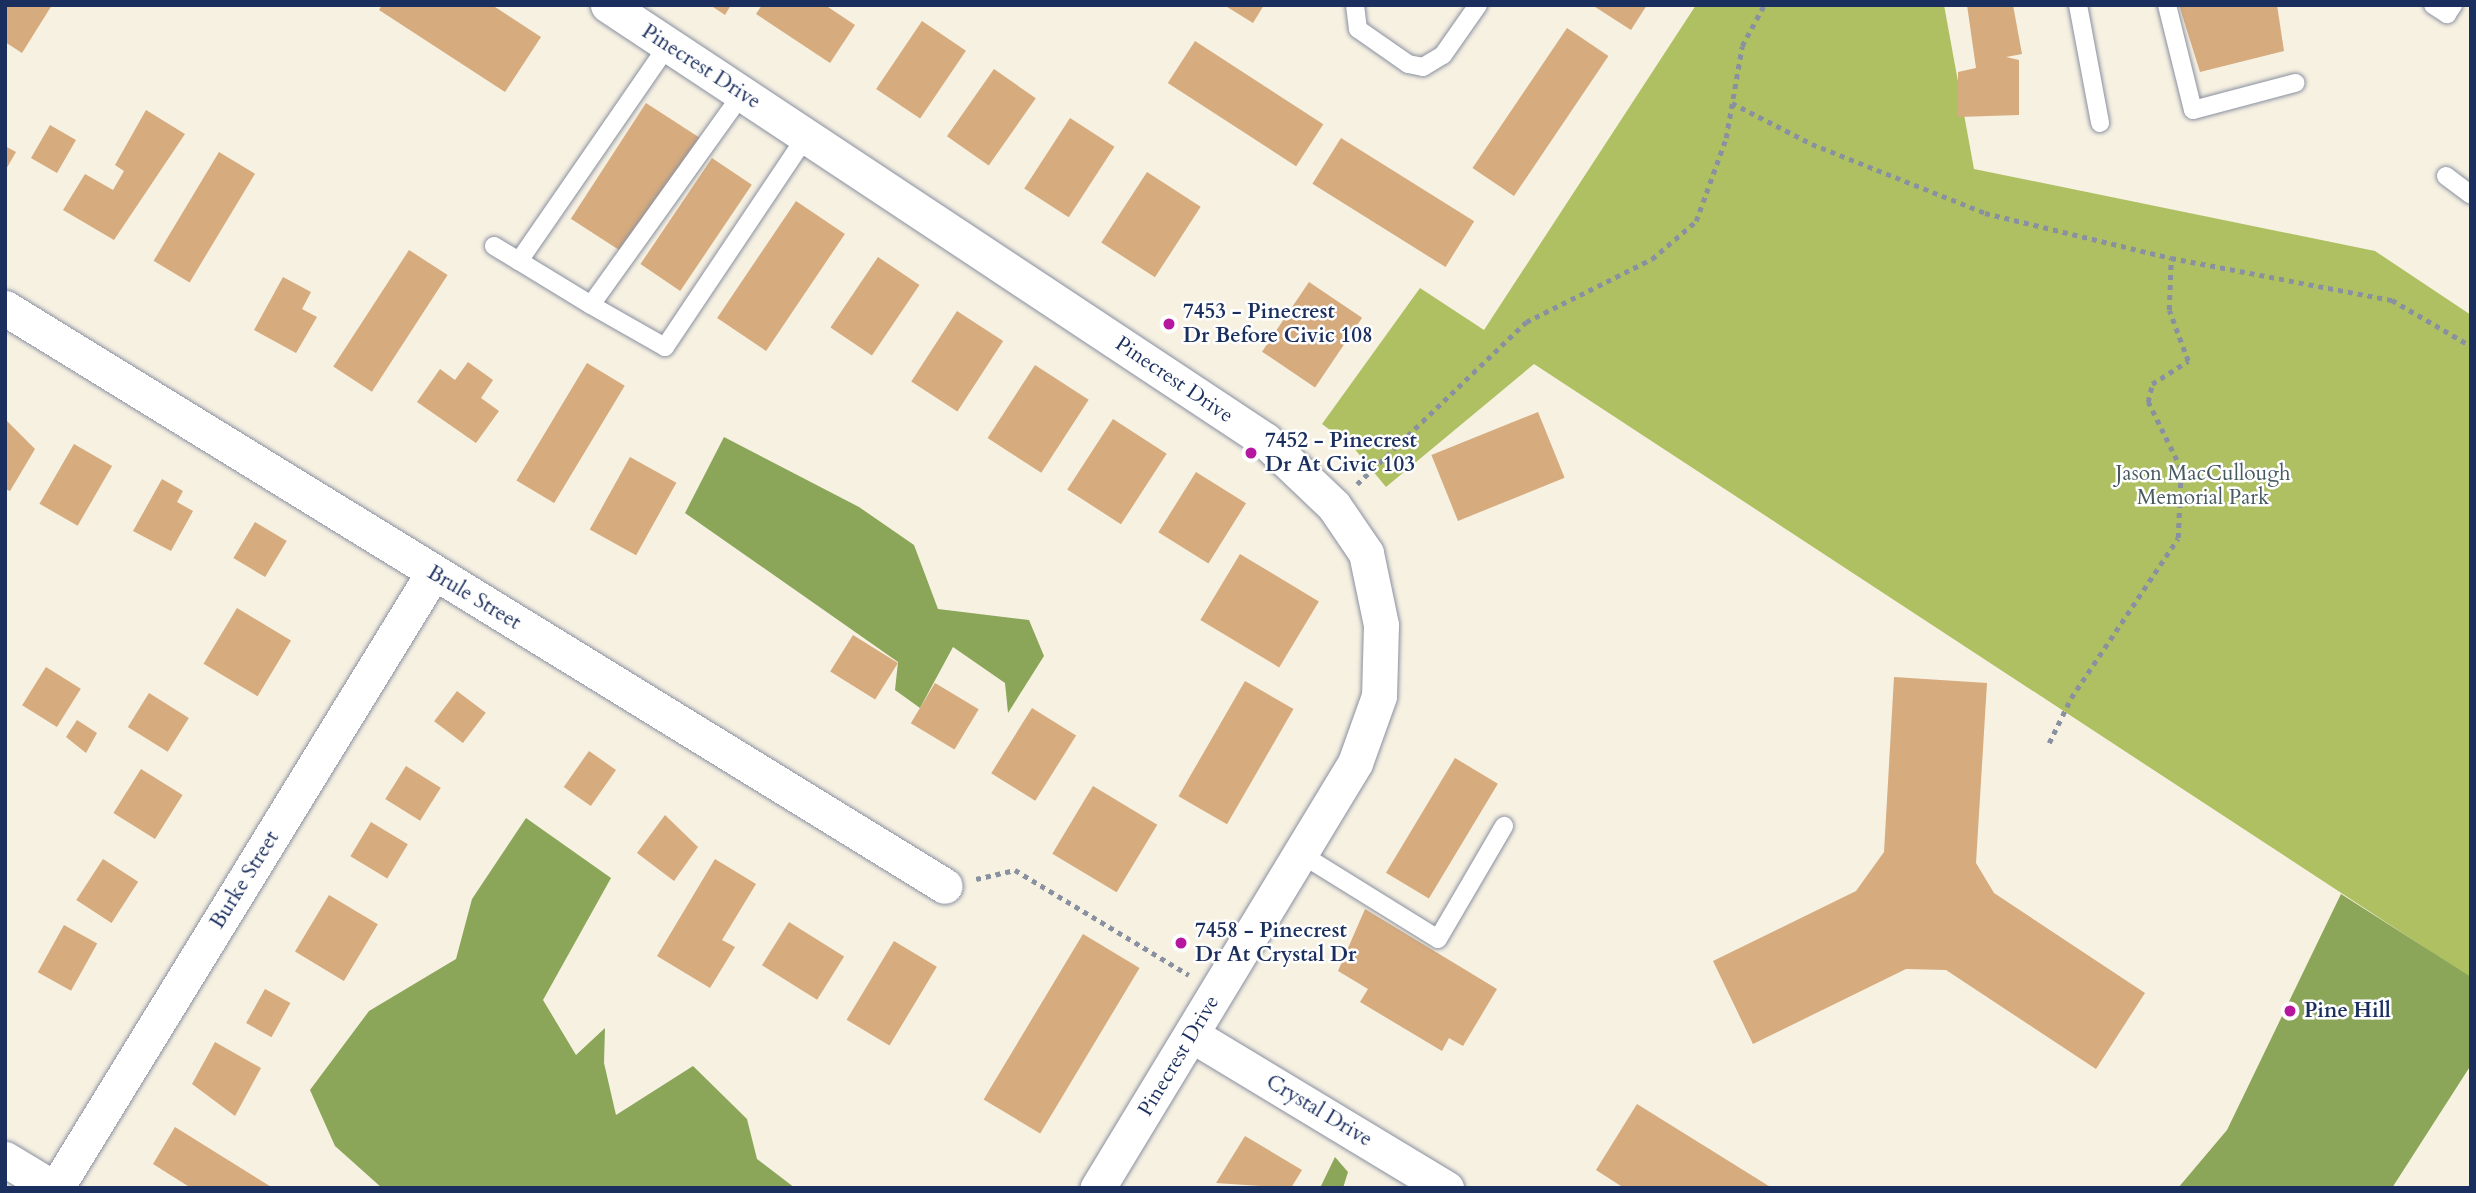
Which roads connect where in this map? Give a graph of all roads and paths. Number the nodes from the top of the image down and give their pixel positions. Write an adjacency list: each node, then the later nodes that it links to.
1 (608, 5): 9 (street, Pinecrest Drive)
2 (1355, 5): 3 (lane)
3 (1478, 5)
4 (1764, 5): 12 (path)
5 (2078, 5): 13 (lane)
6 (2166, 5): 10 (lane)
7 (2433, 5): 8 (lane)
8 (2452, 5)
9 (668, 46): 11 (street, Pinecrest Drive); 19 (lane)
10 (2295, 83)
11 (743, 94): 14 (street, Pinecrest Drive); 20 (lane)
12 (1732, 103): 18 (path); 23 (path)
13 (2100, 123)
14 (806, 136): 20 (lane); 23 (street, Pinecrest Drive)
15 (2446, 176): 16 (lane)
16 (2471, 195)
17 (494, 246): 19 (lane)
18 (2171, 258): 22 (path); 25 (path)
19 (519, 261): 20 (lane)
20 (590, 305)
21 (5, 308): 24 (street, Brule Street)
22 (2471, 346)
23 (1334, 506): 27 (street, Pinecrest Drive)
24 (433, 573): 29 (street, Brule Street); 33 (street, Burke Street)
25 (2049, 743)
26 (1504, 825): 27 (lane)
27 (1301, 854): 31 (street, Pinecrest Drive)
28 (1015, 870): 30 (path)
29 (945, 886)
30 (1189, 975)
31 (1192, 1035): 34 (street, Pinecrest Drive); 35 (street, Crystal Drive)
32 (5, 1159): 33 (street)
33 (55, 1188)
34 (1098, 1188)
35 (1446, 1188)

